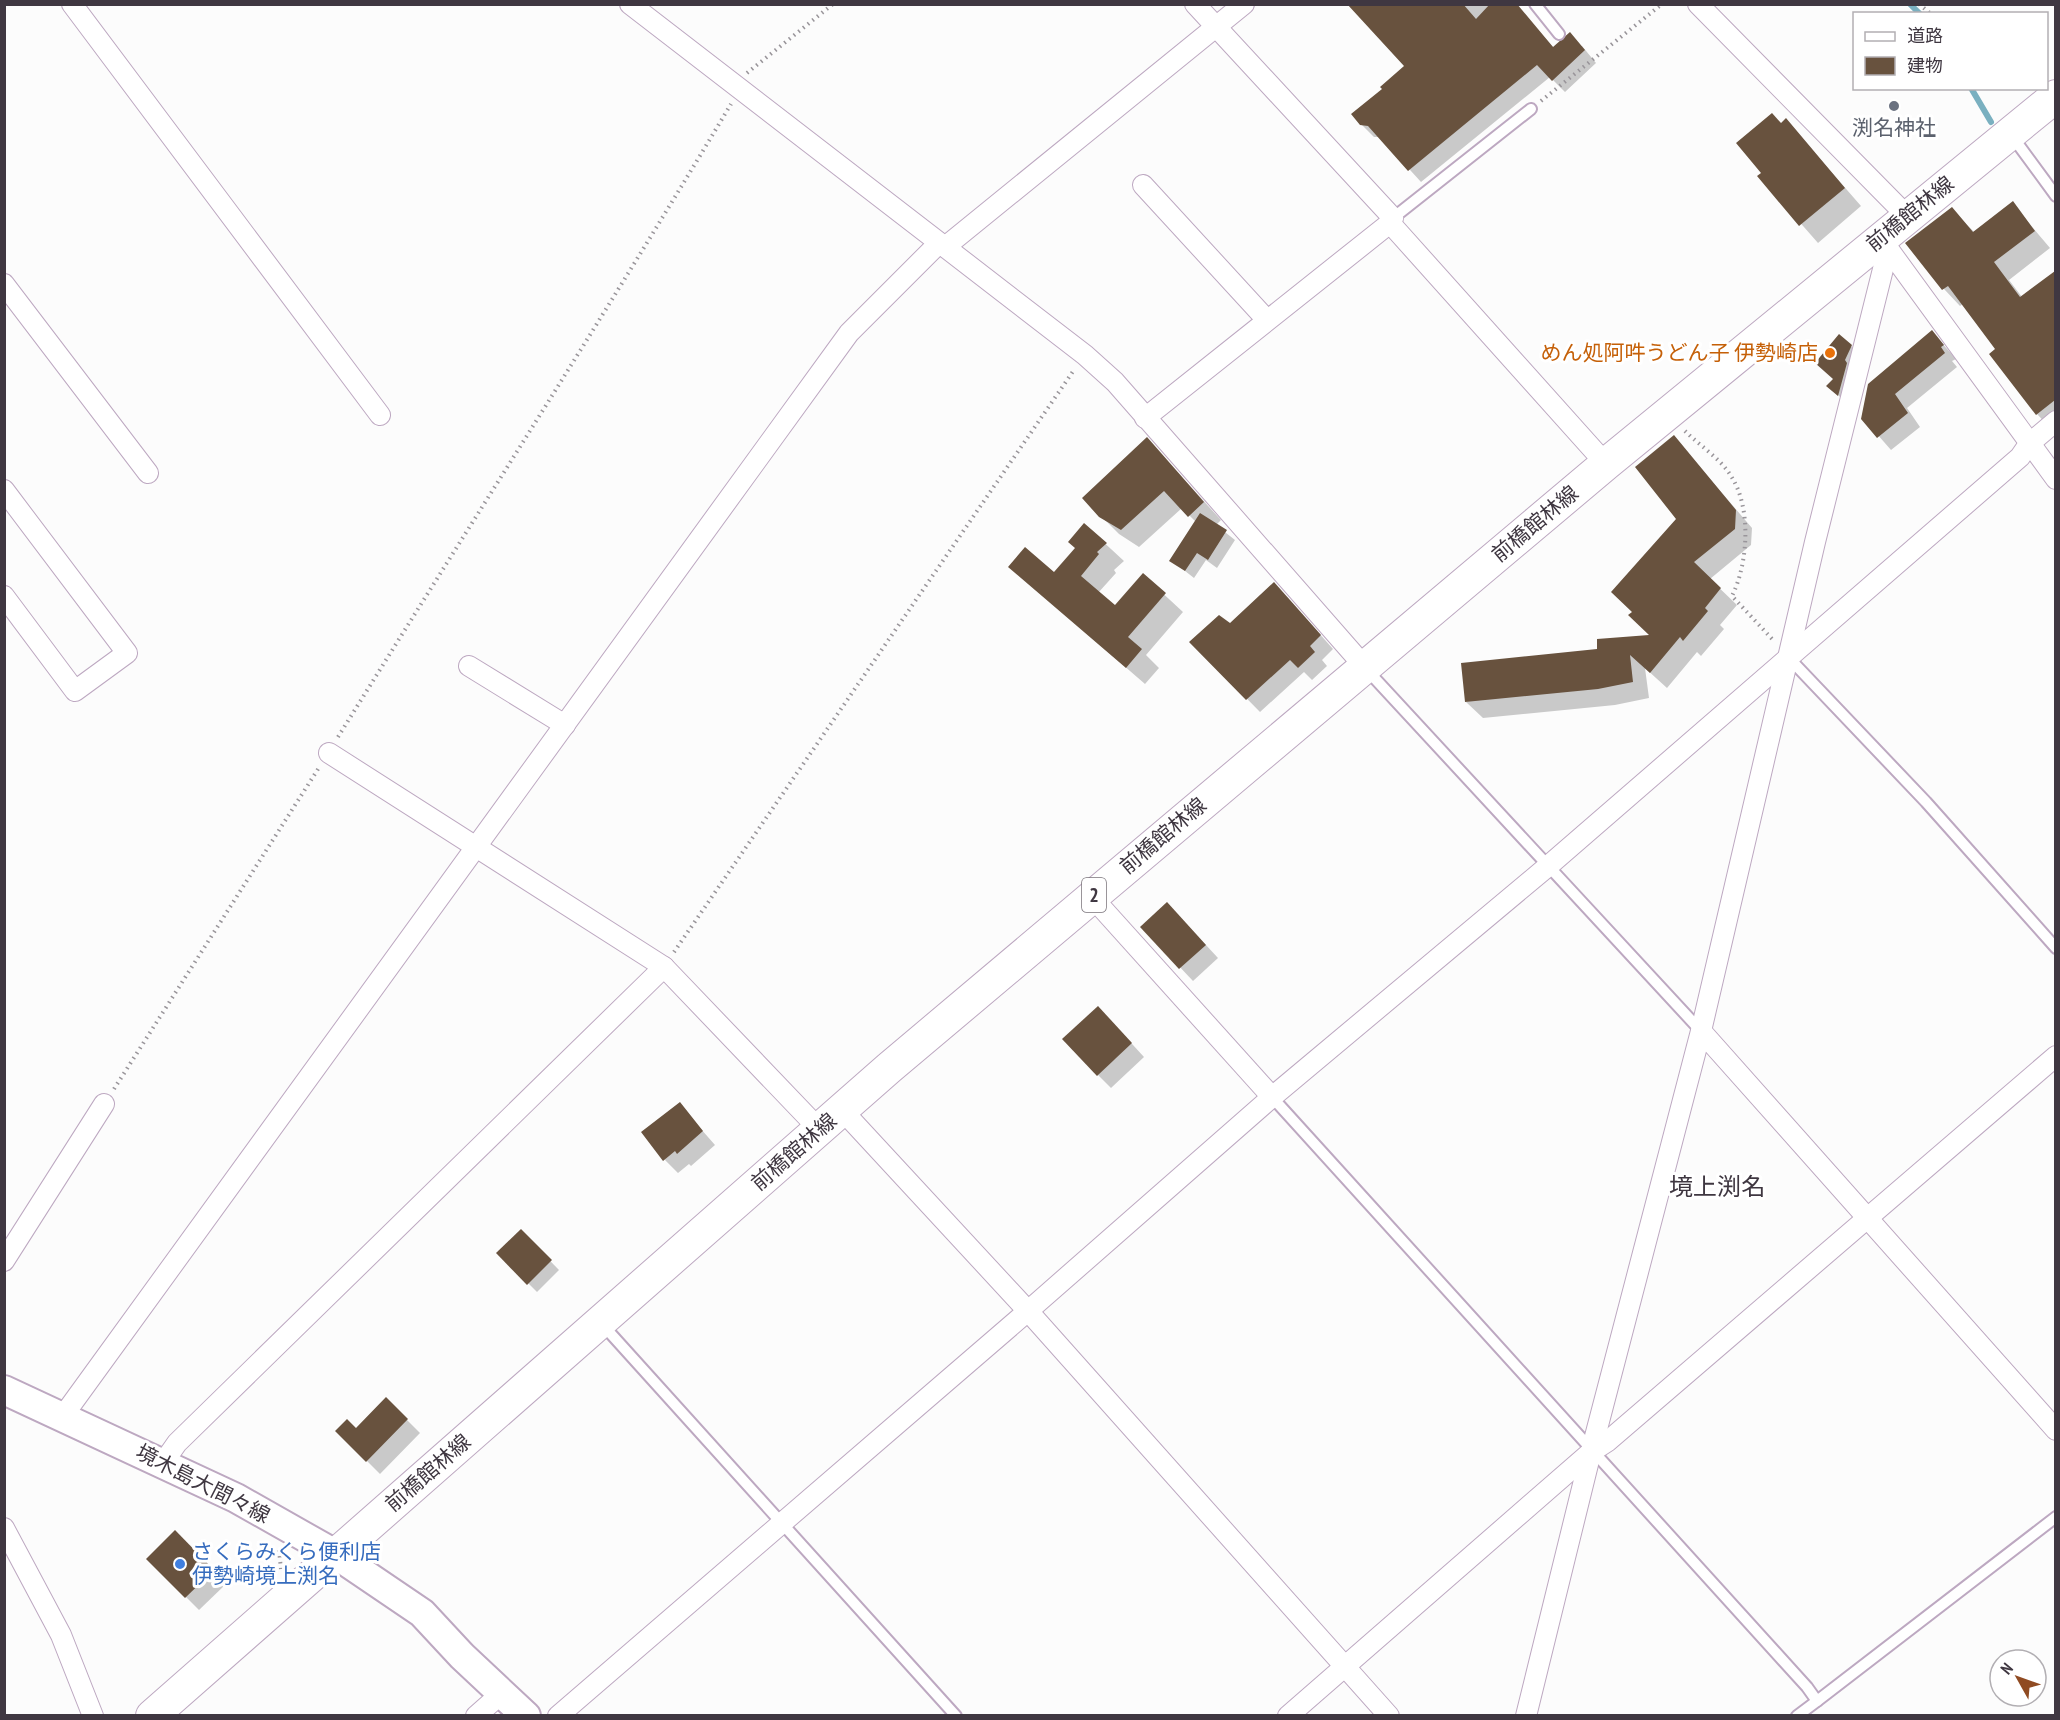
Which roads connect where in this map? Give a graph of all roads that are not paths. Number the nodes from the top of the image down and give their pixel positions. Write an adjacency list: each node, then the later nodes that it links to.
1 (72, 4): 20 (street)
2 (630, 4): 17 (street)
3 (1195, 4): 7 (street)
4 (1244, 4): 7 (street)
5 (1535, 4): 8 (lane)
6 (1698, 4): 14 (street)
7 (1215, 27): 15 (street); 17 (street)
8 (1559, 34)
9 (2055, 96): 11 (main road, 前橋館林線 / 2)
10 (1531, 109): 15 (lane)
11 (2010, 134): 13 (lane); 14 (main road, 前橋館林線 / 2)
12 (1143, 185): 19 (street)
13 (2055, 196)
14 (1907, 216): 16 (main road, 前橋館林線 / 2)
15 (1392, 220): 19 (street); 24 (street)
16 (1884, 244): 23 (street); 24 (main road, 前橋館林線 / 2); 29 (street)
17 (942, 245): 21 (street); 32 (street)
18 (4, 284): 25 (street)
19 (1267, 320): 21 (street)
20 (380, 415)
21 (1145, 418): 31 (street)
22 (2055, 421): 23 (street)
23 (2029, 444): 26 (street); 29 (street)
24 (1606, 464): 31 (main road, 前橋館林線 / 2)
25 (148, 472)
26 (2055, 479)
27 (4, 490): 28 (street)
28 (4, 596)
29 (1788, 657): 35 (street); 37 (lane); 39 (street)
30 (469, 666): 32 (street)
31 (1364, 666): 35 (lane); 36 (main road, 前橋館林線 / 2)
32 (566, 725): 34 (street)
33 (328, 753): 34 (street)
34 (477, 849): 38 (street); 49 (street)
35 (1547, 867): 39 (lane); 41 (street)
36 (1092, 897): 41 (street); 43 (main road, 前橋館林線 / 2)
37 (2055, 948)
38 (664, 967): 43 (street); 52 (street)
39 (1701, 1031): 44 (street); 51 (street)
40 (2055, 1056): 44 (street)
41 (1272, 1097): 46 (street); 51 (lane)
42 (104, 1104): 45 (street)
43 (831, 1120): 46 (street); 47 (main road, 前橋館林線 / 2)
44 (1866, 1218): 50 (street); 51 (street)
45 (4, 1261)
46 (1028, 1311): 54 (street); 57 (street)
47 (600, 1322): 54 (lane); 56 (main road, 前橋館林線 / 2)
48 (4, 1390): 49 (main road, 境木島大間々線)
49 (63, 1416): 52 (main road, 境木島大間々線)
50 (2055, 1430)
51 (1591, 1452): 57 (street); 59 (lane); 68 (street)
52 (163, 1463): 56 (main road, 境木島大間々線)
53 (2055, 1517): 59 (lane)
54 (781, 1524): 64 (street); 65 (lane)
55 (4, 1528): 60 (street)
56 (335, 1554): 58 (main road, 境木島大間々線); 61 (main road, 前橋館林線 / 2)
57 (1345, 1666): 66 (street); 67 (street)
58 (502, 1693): 62 (street); 63 (main road, 境木島大間々線)
59 (1817, 1701): 69 (lane)
60 (93, 1716)
61 (152, 1716)
62 (476, 1716)
63 (526, 1716)
64 (558, 1716)
65 (956, 1716)
66 (1288, 1716)
67 (1389, 1716)
68 (1526, 1716)
69 (1797, 1716)

